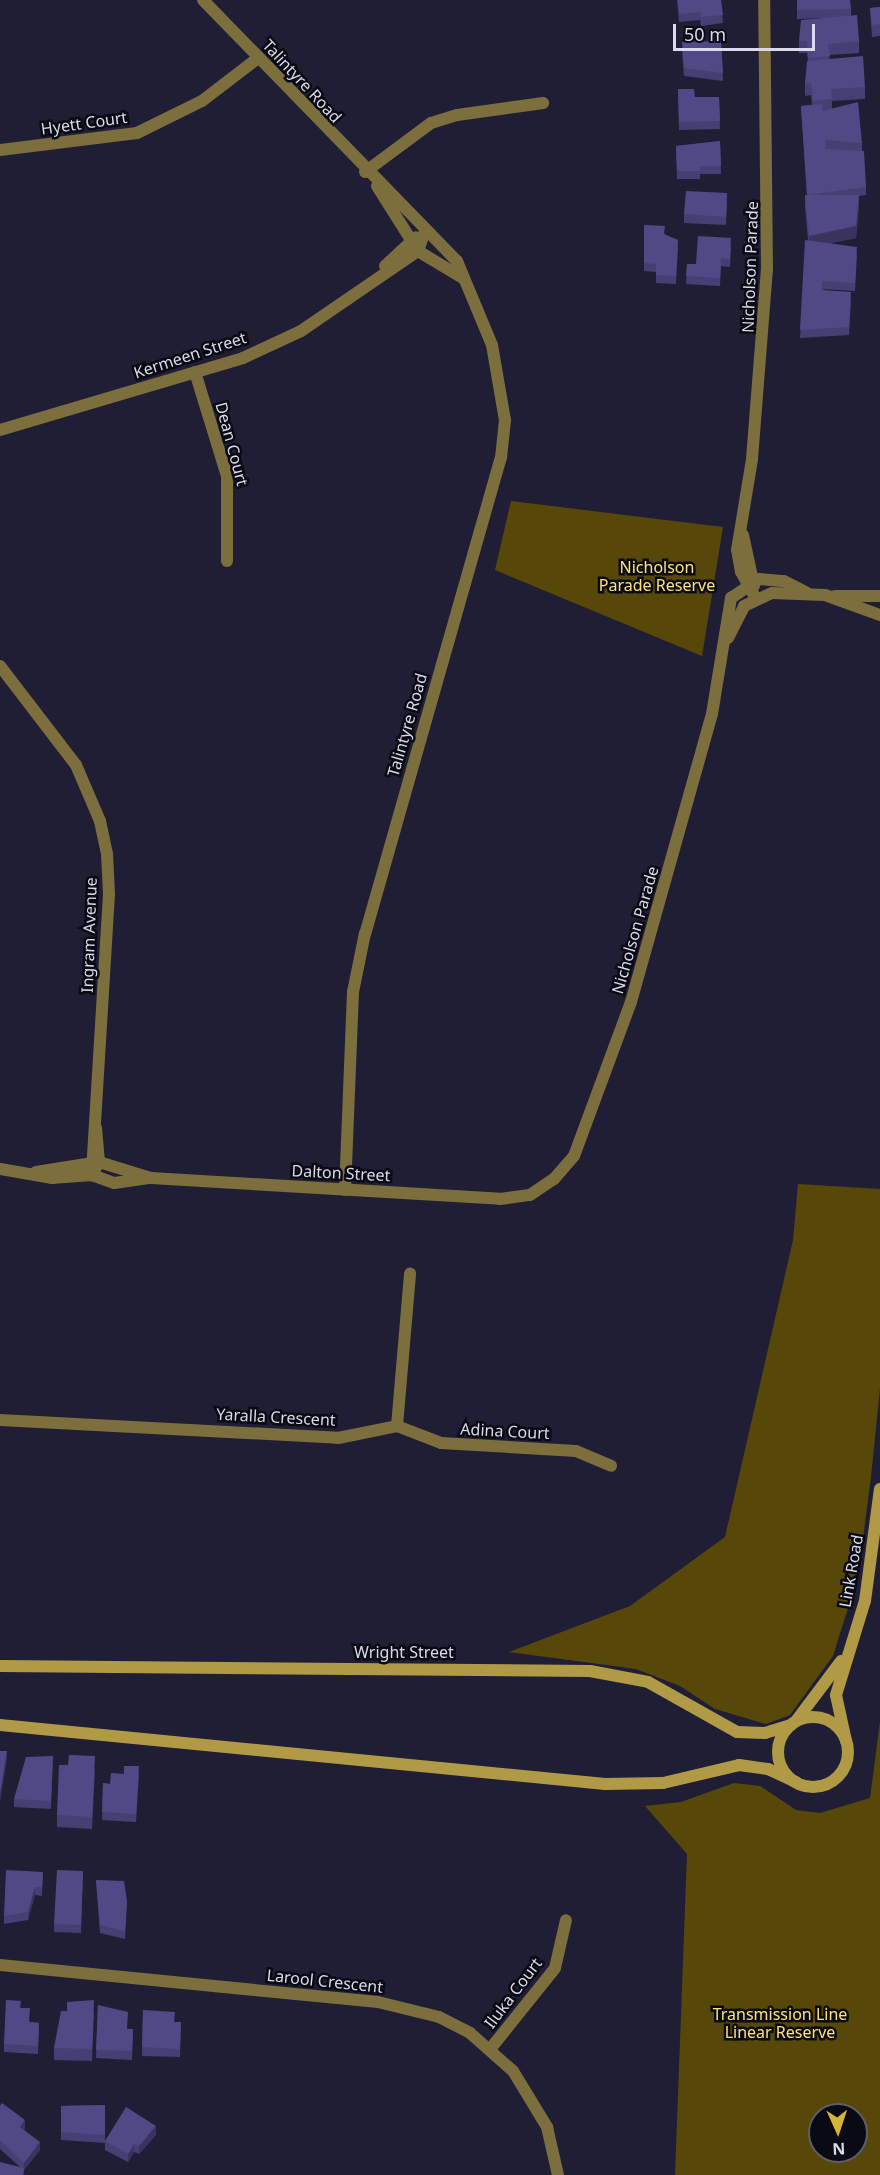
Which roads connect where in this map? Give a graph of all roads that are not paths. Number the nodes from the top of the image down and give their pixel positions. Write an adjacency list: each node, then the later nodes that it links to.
1 (203, 0): 3 (street, Talintyre Road)
2 (764, 0): 16 (street, Nicholson Parade)
3 (258, 58): 5 (street, Hyett Court); 6 (street, Talintyre Road)
4 (543, 103): 6 (street)
5 (0, 150)
6 (365, 172): 7 (street, Talintyre Road)
7 (377, 185): 8 (street, Talintyre Road); 9 (street, Talintyre Road)
8 (424, 234): 9 (street, Kermeen Street); 10 (street); 12 (street, Talintyre Road)
9 (409, 240): 10 (street, Talintyre Road); 11 (street, Kermeen Street)
10 (418, 251): 11 (street, Kermeen Street); 12 (street, Talintyre Road)
11 (374, 277): 13 (street, Kermeen Street)
12 (463, 278): 29 (street, Talintyre Road)
13 (195, 372): 14 (street, Kermeen Street); 15 (street, Dean Court)
14 (0, 430)
15 (227, 561)
16 (751, 582): 17 (street); 20 (street, Nicholson Parade); 22 (street, Nicholson Parade)
17 (806, 592): 18 (street); 20 (street)
18 (825, 595): 19 (street); 21 (street)
19 (880, 596)
20 (755, 597): 22 (street, Nicholson Parade)
21 (880, 615)
22 (723, 650): 30 (street, Nicholson Parade)
23 (0, 666): 24 (street, Ingram Avenue)
24 (94, 1162): 26 (street, Dalton Street); 27 (street, Ingram Avenue); 28 (street, Dalton Street)
25 (0, 1169): 26 (street, Dalton Street)
26 (36, 1172): 27 (street, Dalton Street)
27 (92, 1175): 28 (street, Dalton Street)
28 (151, 1178): 29 (street, Dalton Street)
29 (345, 1190): 30 (street, Dalton Street)
30 (530, 1195)
31 (410, 1274): 33 (street)
32 (0, 1420): 33 (street, Yaralla Crescent)
33 (397, 1426): 34 (street, Adina Court)
34 (611, 1466)
35 (880, 1489): 36 (street, Link Road)
36 (845, 1656): 38 (street, Link Road); 40 (street, Link Road)
37 (0, 1666): 38 (street, Wright Street)
38 (793, 1724): 40 (street); 41 (street)
39 (0, 1725): 41 (street)
40 (846, 1741): 41 (street)
41 (796, 1782)
42 (566, 1920): 44 (street, Iluka Court)
43 (0, 1965): 44 (street, Larool Crescent)
44 (491, 2048): 45 (street, Larool Crescent)
45 (558, 2175)

